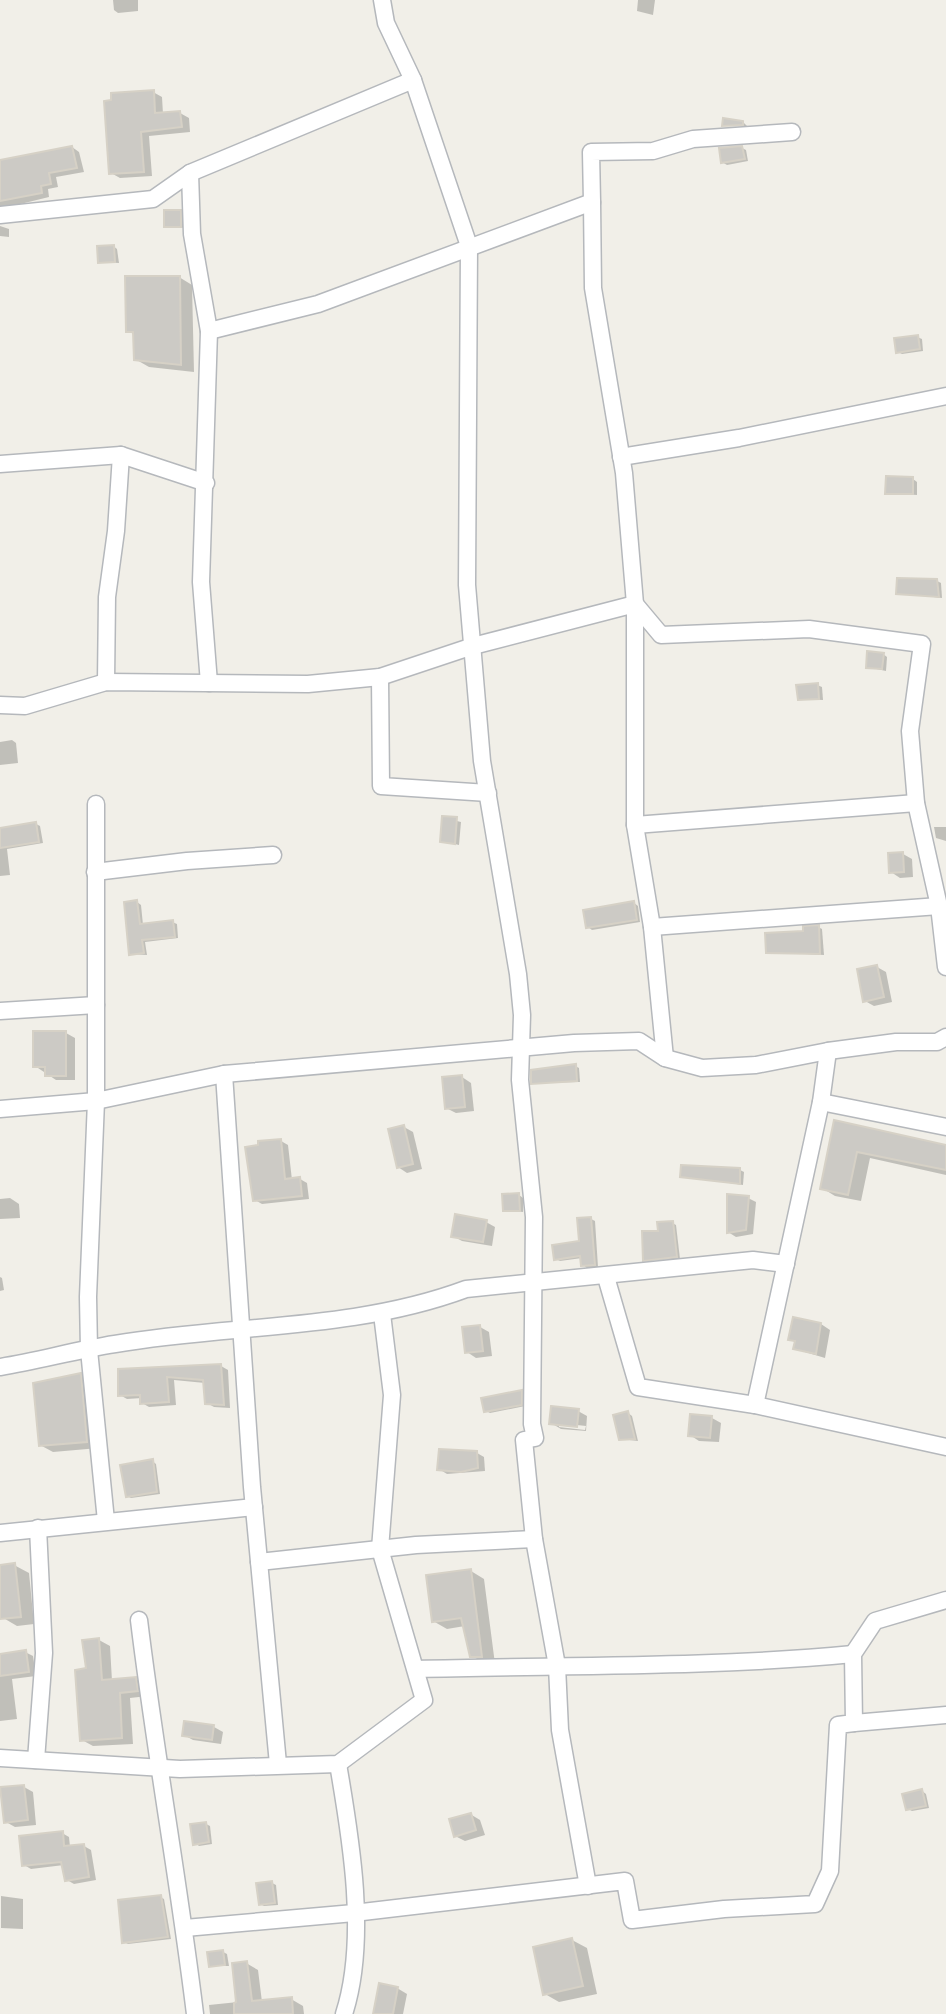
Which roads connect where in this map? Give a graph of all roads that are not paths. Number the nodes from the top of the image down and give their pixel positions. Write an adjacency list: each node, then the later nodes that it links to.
1 (382, 0): 2 (street)
2 (412, 80): 4 (street); 7 (street)
3 (792, 132): 5 (street)
4 (190, 173): 6 (street); 8 (street)
5 (592, 202): 7 (street); 11 (street)
6 (0, 215)
7 (470, 246): 8 (street); 15 (street)
8 (209, 331): 13 (street)
9 (946, 396): 11 (street)
10 (121, 455): 12 (street); 13 (street); 17 (street)
11 (621, 457): 14 (street)
12 (0, 464)
13 (206, 482): 18 (street)
14 (635, 604): 15 (street); 21 (street); 23 (street)
15 (473, 646): 16 (street); 20 (street)
16 (380, 677): 18 (street); 20 (street)
17 (106, 682): 18 (street); 19 (street)
18 (209, 683)
19 (0, 705)
20 (488, 793): 32 (street)
21 (916, 803): 23 (street); 26 (street)
22 (96, 804): 25 (street)
23 (635, 825): 27 (street)
24 (273, 855): 25 (street)
25 (95, 872): 29 (street)
26 (939, 906): 27 (street); 28 (street)
27 (652, 927): 34 (street)
28 (946, 967)
29 (96, 1005): 30 (street); 36 (street)
30 (0, 1011)
31 (946, 1037): 33 (street)
32 (519, 1048): 34 (street); 35 (street); 42 (street)
33 (828, 1051): 34 (street); 37 (street)
34 (665, 1058)
35 (224, 1074): 36 (street); 44 (street)
36 (96, 1101): 38 (street); 45 (street)
37 (821, 1101): 39 (street); 40 (street)
38 (0, 1109)
39 (946, 1127)
40 (786, 1264): 41 (street); 47 (street)
41 (606, 1277): 42 (street); 47 (street)
42 (533, 1283): 43 (street); 53 (street)
43 (382, 1314): 44 (street); 54 (street)
44 (241, 1330): 45 (street); 49 (street)
45 (89, 1350): 46 (street); 50 (street)
46 (0, 1367)
47 (755, 1405): 48 (street)
48 (946, 1447)
49 (254, 1507): 50 (street); 55 (street)
50 (106, 1521): 51 (street)
51 (38, 1528): 52 (street); 64 (street)
52 (0, 1533)
53 (534, 1539): 54 (street); 59 (street)
54 (380, 1549): 55 (street); 60 (street)
55 (259, 1562): 65 (street)
56 (946, 1600): 58 (street)
57 (139, 1620): 67 (street)
58 (853, 1654): 59 (street); 62 (street)
59 (557, 1665): 60 (street); 68 (street)
60 (416, 1669): 66 (street)
61 (946, 1715): 62 (street)
62 (854, 1723): 68 (street)
63 (0, 1758): 64 (street)
64 (36, 1759): 67 (street)
65 (278, 1764): 66 (street); 67 (street)
66 (338, 1764): 69 (street)
67 (157, 1766): 70 (street)
68 (588, 1886): 69 (street)
69 (354, 1913): 70 (street); 72 (street)
70 (185, 1928): 71 (street)
71 (195, 2014)
72 (344, 2014)

